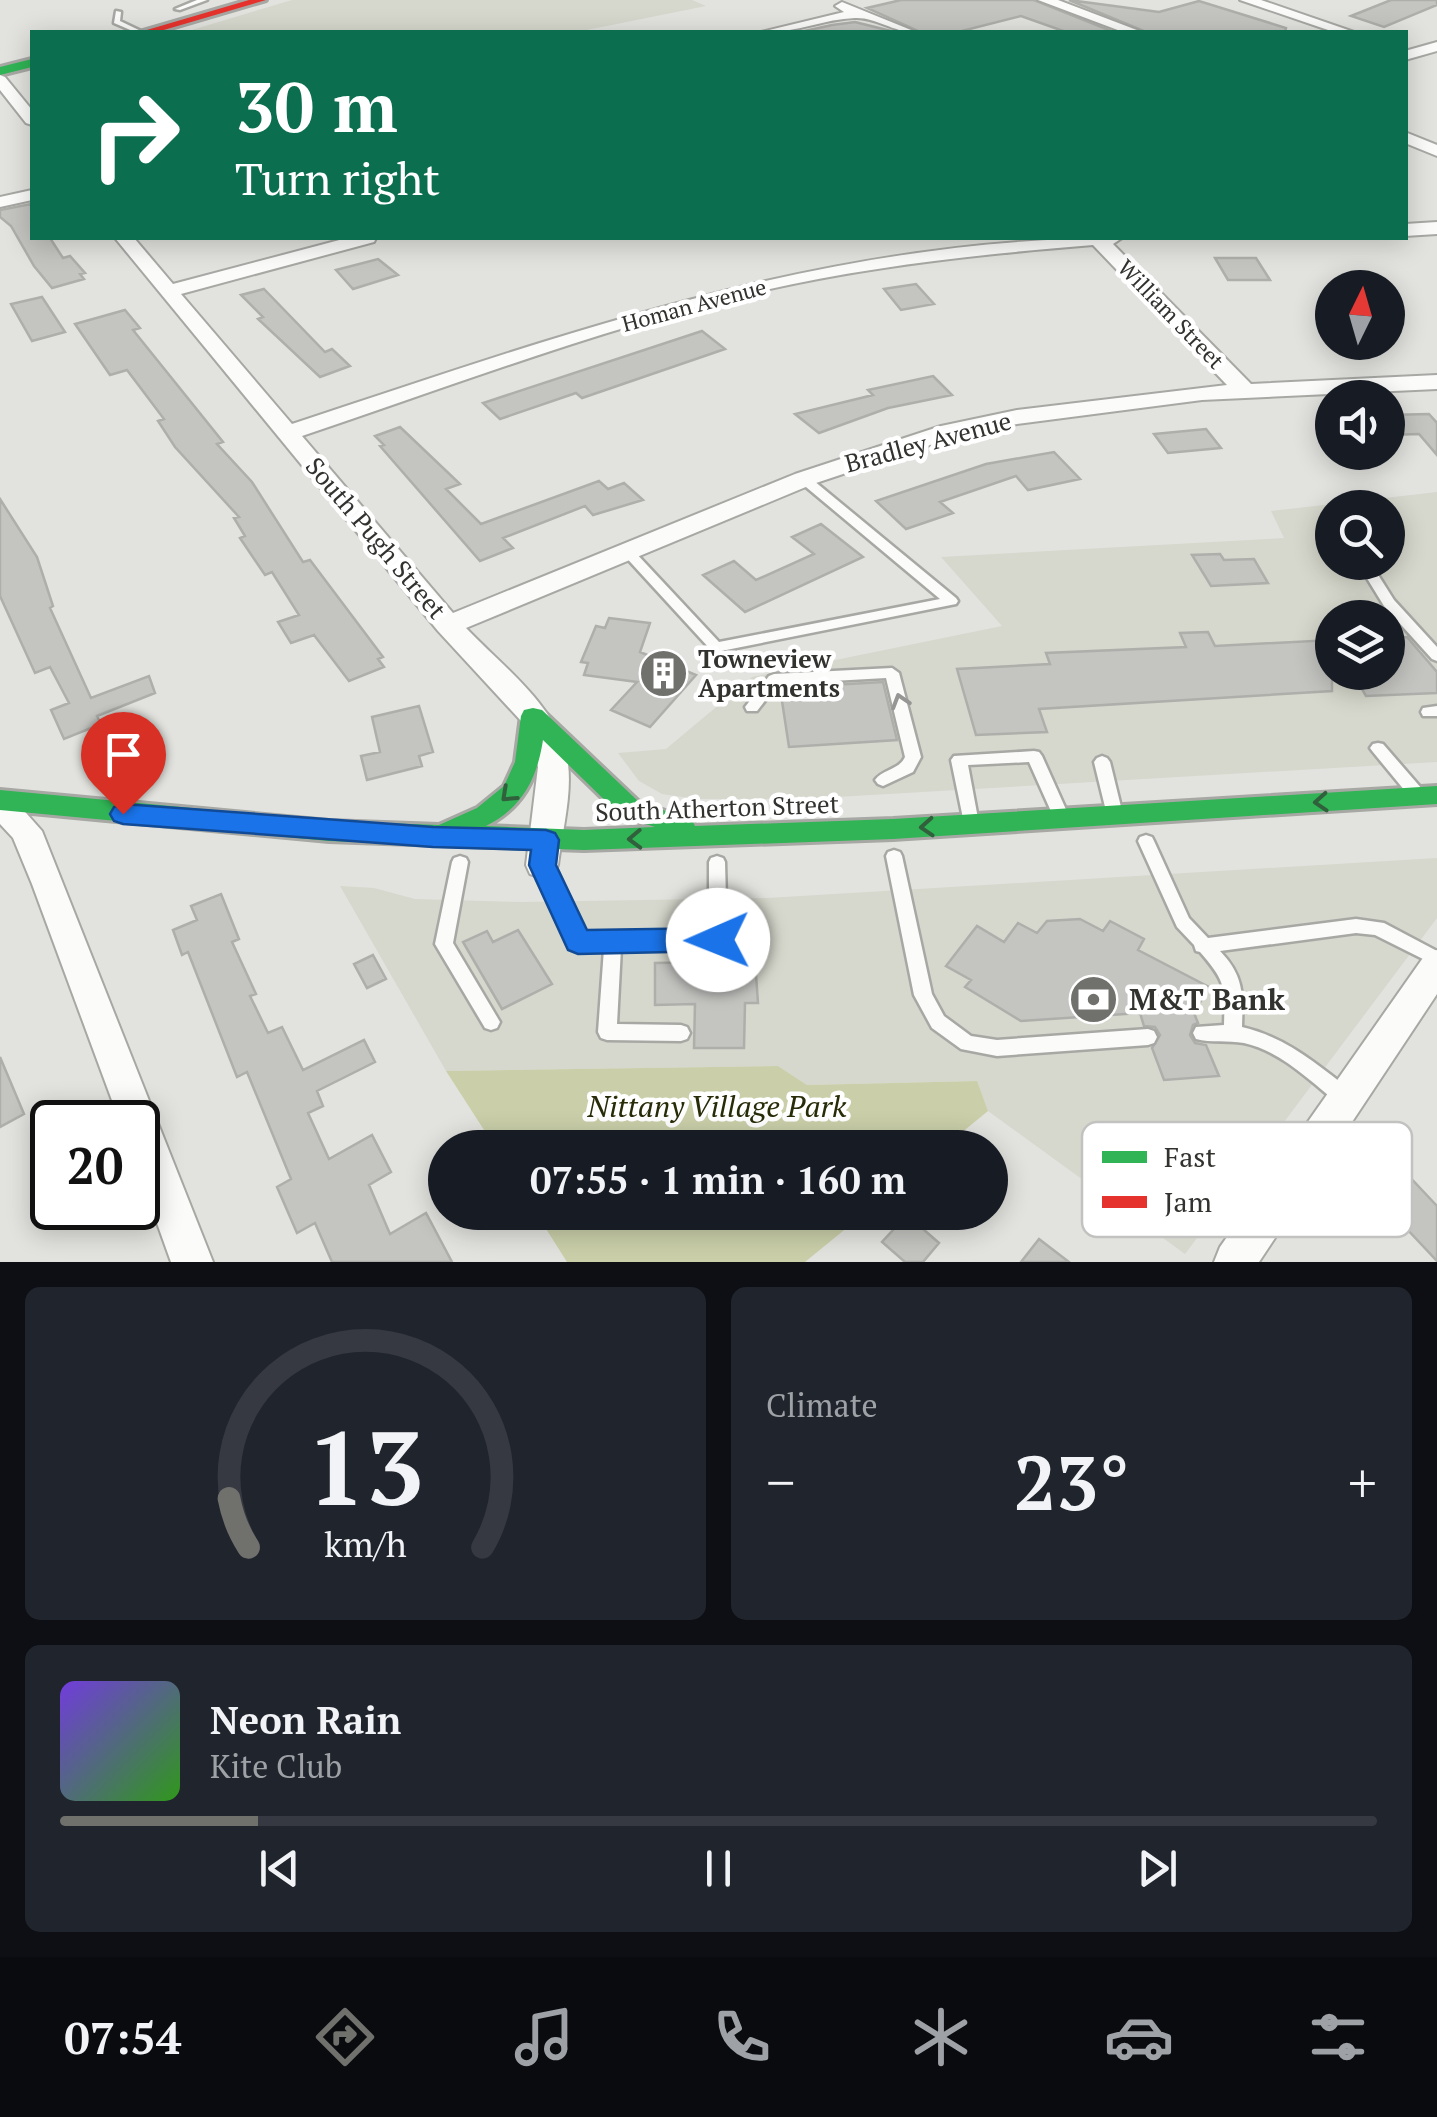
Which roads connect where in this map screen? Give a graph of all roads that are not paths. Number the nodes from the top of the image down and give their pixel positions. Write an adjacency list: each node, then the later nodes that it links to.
1 (204, 0): 6 (lane)
2 (261, 0): 10 (main road)
3 (826, 0): 8 (street)
4 (1044, 0): 13 (street)
5 (1247, 0): 14 (street)
6 (178, 9)
7 (118, 12): 9 (lane)
8 (858, 13): 11 (street); 12 (street)
9 (138, 30)
10 (150, 30)
11 (777, 30)
12 (904, 30)
13 (1129, 30)
14 (1342, 30)
15 (1437, 46): 16 (street)
16 (1408, 54)
17 (30, 64): 18 (main road)
18 (0, 72)
19 (0, 80): 20 (street)
20 (30, 118)
21 (1408, 138): 22 (street)
22 (1437, 151)
23 (30, 195): 24 (street)
24 (0, 202)
25 (1437, 228): 26 (street)
26 (1408, 230)
27 (126, 240): 31 (street, South Pugh Street)
28 (360, 240): 31 (street)
29 (1079, 240): 34 (street, Homan Avenue)
30 (1099, 240): 33 (street, William Street)
31 (169, 291): 34 (street, South Pugh Street)
32 (1437, 382): 33 (street, Bradley Avenue)
33 (1245, 391): 35 (street, Bradley Avenue)
34 (290, 433): 38 (street, South Pugh Street)
35 (804, 479): 36 (street, Bradley Avenue); 36 (lane)
36 (628, 554): 38 (street, Bradley Avenue)
37 (1374, 580): 39 (lane)
38 (448, 626): 41 (street, South Pugh Street)
39 (1437, 656)
40 (752, 708): 44 (lane, one-way to 40)
41 (534, 716): 51 (main road); 52 (main road, one-way to 52); 55 (street, South Pugh Street)
42 (1378, 748): 45 (lane)
43 (1102, 762): 47 (lane)
44 (883, 780)
45 (1428, 796): 47 (main road, South Atherton Street, one-way to 47)
46 (0, 802): 50 (street); 52 (main road, South Atherton Street)
47 (1114, 815): 48 (main road, South Atherton Street)
48 (1062, 819): 49 (main road, South Atherton Street); 49 (lane)
49 (972, 824): 51 (main road, South Atherton Street, one-way to 51)
50 (24, 830): 69 (street)
51 (732, 836): 55 (main road, South Atherton Street, one-way to 55)
52 (433, 837): 55 (main road, South Atherton Street)
53 (1146, 841): 59 (lane)
54 (895, 856): 65 (lane)
55 (544, 859): 58 (lane)
56 (460, 862): 61 (lane)
57 (716, 862): 58 (lane)
58 (613, 942): 64 (lane)
59 (1202, 946): 60 (lane); 62 (lane)
60 (1437, 962): 66 (street)
61 (491, 1022)
62 (1233, 1030): 63 (lane); 66 (lane)
63 (1202, 1033)
64 (681, 1034)
65 (1148, 1036)
66 (1346, 1098): 67 (street)
67 (1330, 1122)
68 (1253, 1237): 70 (street)
69 (192, 1262)
70 (1236, 1262)

